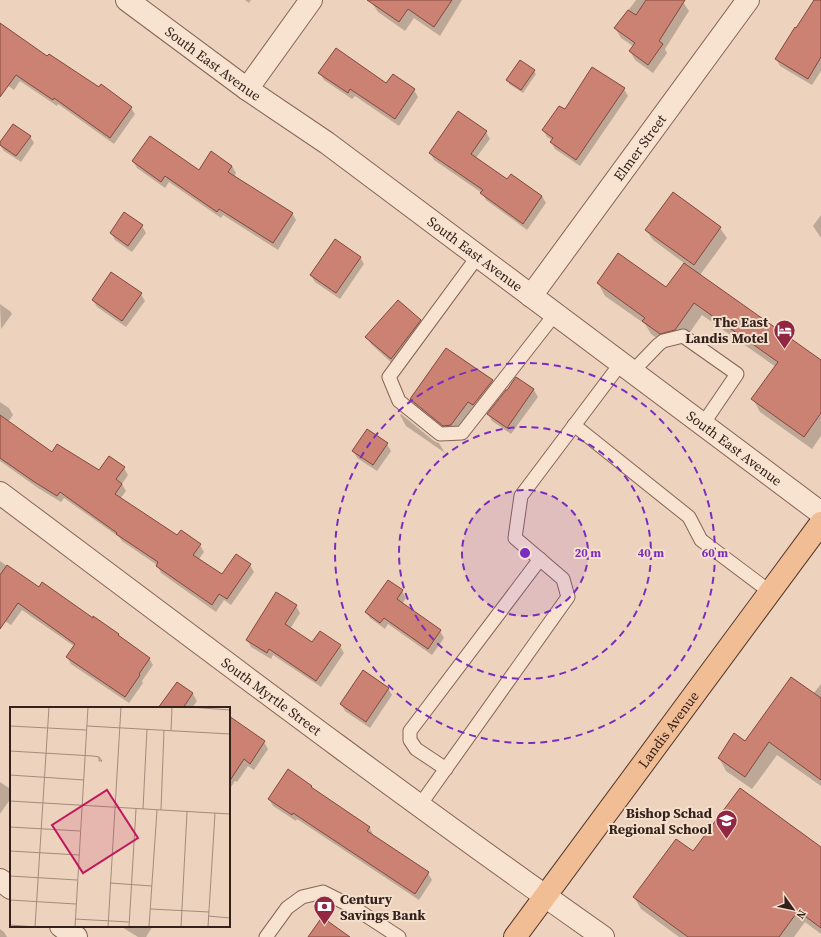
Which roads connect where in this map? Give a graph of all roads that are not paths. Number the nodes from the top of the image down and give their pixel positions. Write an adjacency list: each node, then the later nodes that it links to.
1 (127, 0): 4 (street, South East Avenue)
2 (311, 0): 4 (street)
3 (748, 0): 6 (street, Elmer Street)
4 (247, 89): 5 (street, South East Avenue)
5 (478, 256): 6 (street, South East Avenue); 7 (lane)
6 (531, 296): 7 (street, South East Avenue)
7 (555, 314): 8 (street, South East Avenue)
8 (627, 367): 9 (street, South East Avenue); 9 (lane); 10 (lane)
9 (703, 424): 12 (street, South East Avenue)
10 (574, 425): 14 (lane); 15 (lane)
11 (0, 493): 17 (street, South Myrtle Street)
12 (821, 513)
13 (821, 523): 15 (main road, Landis Avenue)
14 (540, 559): 16 (lane); 16 (lane)
15 (769, 591): 20 (main road, Landis Avenue)
16 (446, 769): 17 (lane)
17 (420, 805): 20 (street, South Myrtle Street)
18 (0, 880): 19 (street)
19 (10, 887)
20 (545, 896): 25 (main road, Landis Avenue); 26 (street, South Myrtle Street)
21 (62, 927): 22 (street)
22 (76, 937)
23 (266, 937): 24 (lane)
24 (399, 937)
25 (515, 937)
26 (603, 937)

